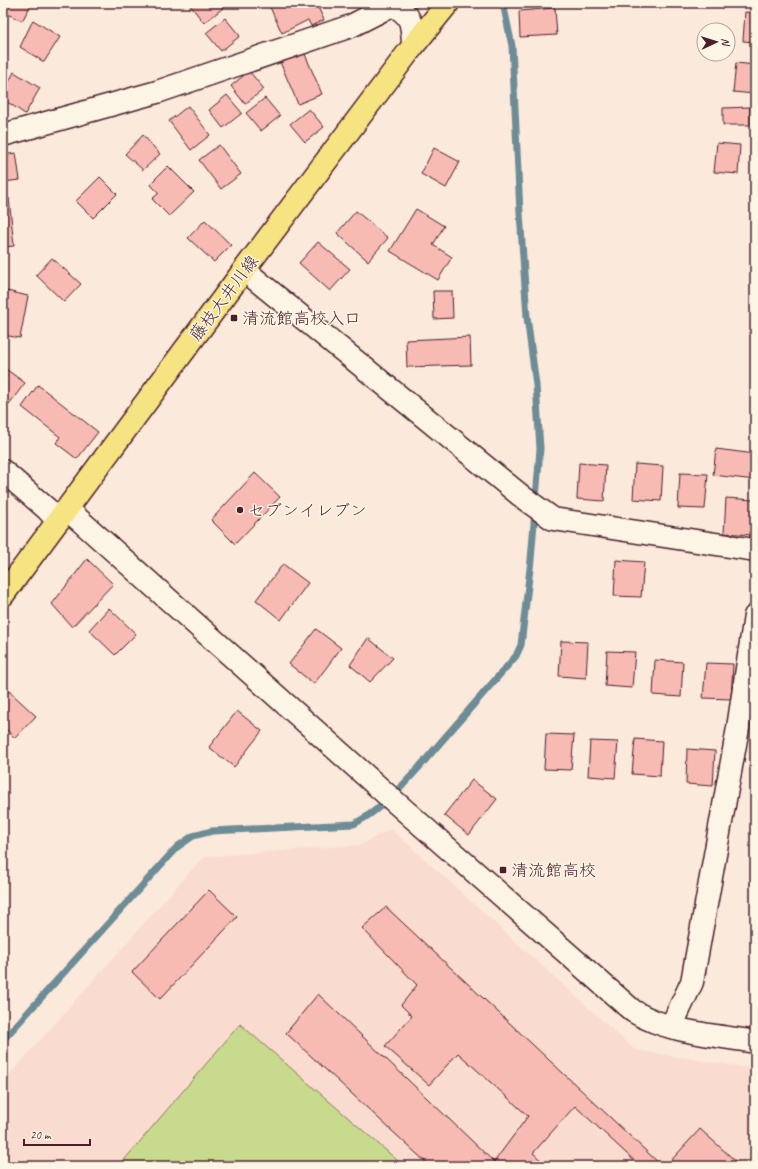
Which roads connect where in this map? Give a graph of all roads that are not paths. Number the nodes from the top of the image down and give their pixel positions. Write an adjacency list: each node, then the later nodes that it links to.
1 (448, 3): 3 (main road, 藤枝大井川線)
2 (394, 4): 3 (street); 4 (street)
3 (413, 46): 5 (main road, 藤枝大井川線)
4 (3, 135)
5 (244, 270): 7 (main road, 藤枝大井川線); 8 (street)
6 (3, 471): 7 (street)
7 (63, 515): 9 (main road, 藤枝大井川線); 11 (street)
8 (755, 550)
9 (3, 596)
10 (755, 616): 11 (street)
11 (673, 1027): 12 (street)
12 (755, 1042)

